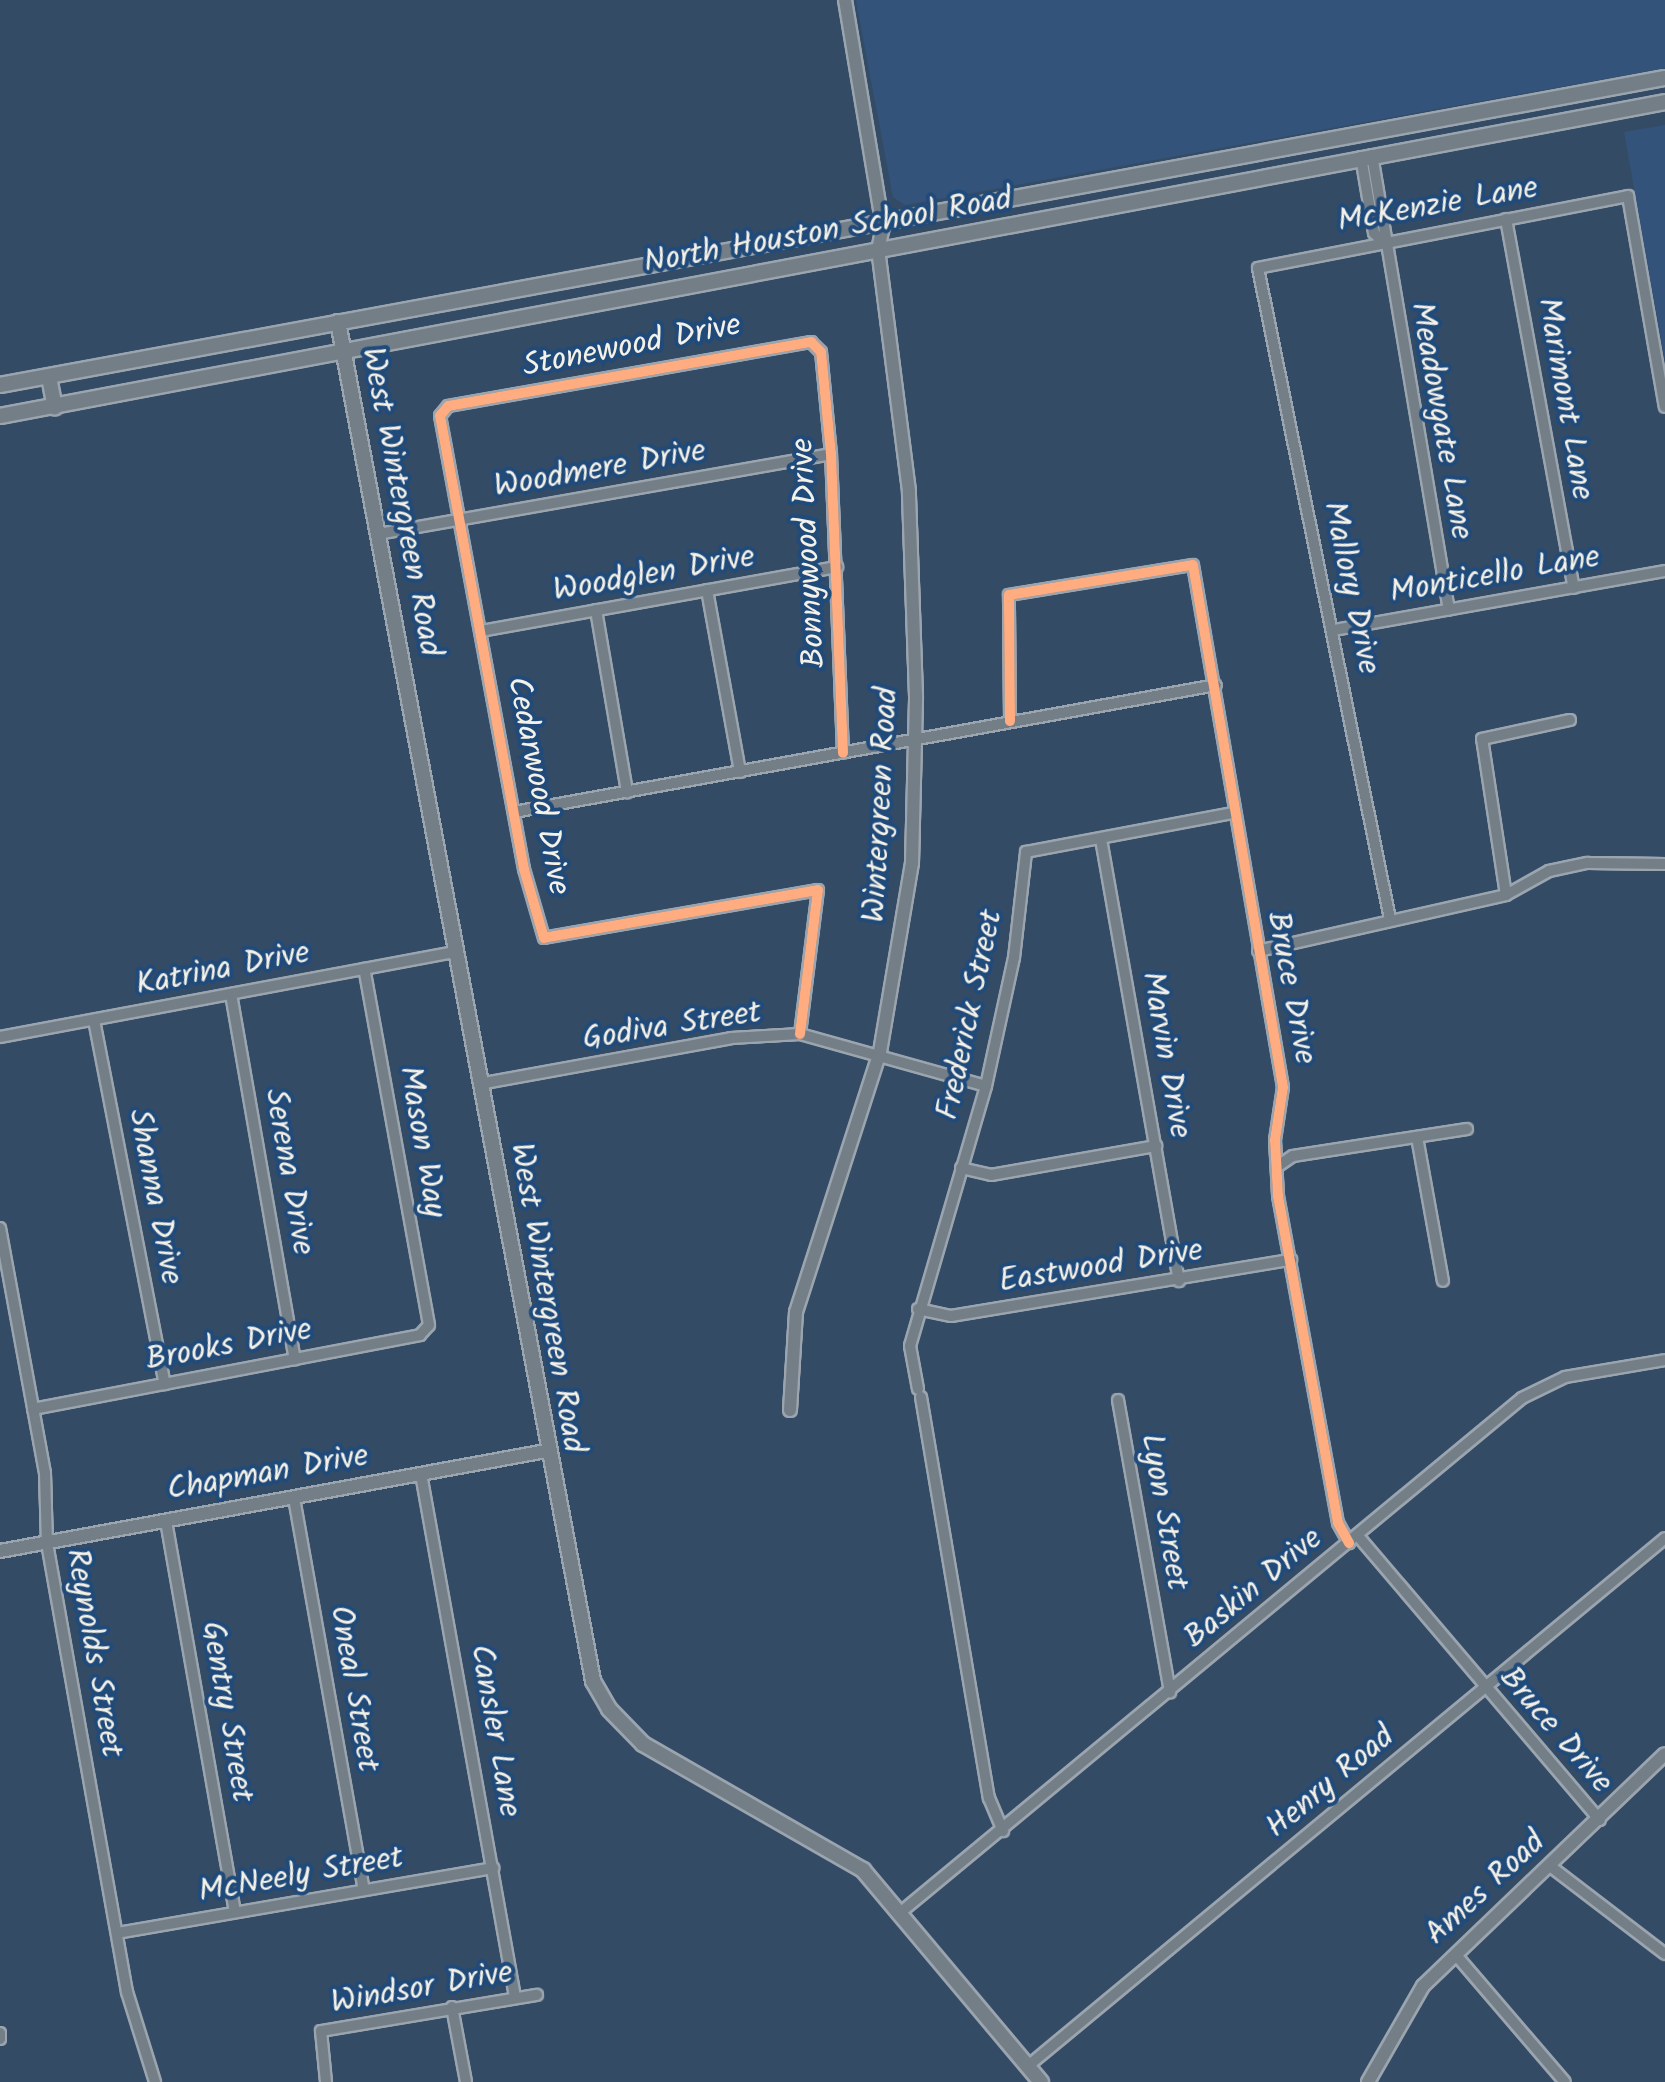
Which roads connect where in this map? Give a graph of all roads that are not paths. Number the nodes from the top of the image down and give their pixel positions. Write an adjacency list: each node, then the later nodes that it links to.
1 (844, 0): 7 (street)
2 (1665, 78): 4 (main road, North Houston School Road)
3 (1665, 102): 5 (main road, North Houston School Road)
4 (1361, 130): 5 (main road); 7 (main road, North Houston School Road)
5 (1367, 156): 8 (street, Meadowgate Lane); 9 (main road, North Houston School Road)
6 (1506, 218): 8 (street, McKenzie Lane); 18 (street, McKenzie Lane); 25 (street, Marimont Lane)
7 (883, 226): 9 (street); 11 (main road, North Houston School Road)
8 (1382, 241): 10 (street, McKenzie Lane); 28 (street, Meadowgate Lane)
9 (878, 250): 12 (main road, North Houston School Road); 34 (street, Wintergreen Road)
10 (1258, 268): 29 (street, Mallory Drive)
11 (338, 322): 12 (main road, West Wintergreen Road); 14 (main road, North Houston School Road)
12 (343, 347): 16 (main road, North Houston School Road); 22 (main road, West Wintergreen Road)
13 (821, 352): 17 (street, Stonewood Drive); 20 (street, Bonnywood Drive)
14 (50, 377): 15 (main road, North Houston School Road); 16 (main road)
15 (0, 385)
16 (55, 406): 19 (main road, North Houston School Road)
17 (448, 406): 21 (street, Cedarwood Drive)
18 (1665, 407)
19 (0, 416)
20 (831, 454): 21 (street, Woodmere Drive); 23 (street, Bonnywood Drive)
21 (459, 521): 22 (street, Woodmere Drive); 30 (street, Cedarwood Drive)
22 (378, 534): 45 (main road, West Wintergreen Road)
23 (837, 566): 26 (street, Woodglen Drive); 35 (street, Bonnywood Drive)
24 (1665, 570): 25 (street, Monticello Lane)
25 (1574, 588): 28 (street, Monticello Lane)
26 (706, 590): 27 (street, Woodglen Drive); 36 (street)
27 (596, 610): 30 (street, Woodglen Drive); 37 (street)
28 (1449, 610): 29 (street, Monticello Lane)
29 (1334, 630): 43 (street, Mallory Drive)
30 (480, 631): 38 (street, Cedarwood Drive)
31 (1216, 684): 33 (street); 33 (street, Bruce Drive); 39 (street, Bruce Drive)
32 (1570, 720): 42 (street)
33 (1010, 721): 34 (street)
34 (915, 740): 35 (street); 51 (street, Wintergreen Road)
35 (843, 753): 36 (street)
36 (740, 772): 37 (street)
37 (627, 792): 38 (street)
38 (514, 812): 49 (street, Cedarwood Drive)
39 (1232, 813): 40 (street, Frederick Street); 44 (street, Bruce Drive)
40 (1101, 838): 53 (street, Frederick Street); 56 (street, Marvin Drive)
41 (1665, 864): 42 (street)
42 (1506, 895): 43 (street)
43 (1390, 919): 44 (street)
44 (1258, 951): 57 (street, Bruce Drive)
45 (454, 952): 46 (street, Katrina Drive); 52 (main road, West Wintergreen Road)
46 (364, 969): 47 (street, Katrina Drive); 64 (street, Mason Way)
47 (231, 994): 48 (street, Katrina Drive); 65 (street, Serena Drive)
48 (94, 1020): 50 (street, Katrina Drive); 67 (street, Shanna Drive)
49 (800, 1034): 51 (street, Godiva Street); 52 (street, Godiva Street)
50 (0, 1037)
51 (880, 1052): 53 (street, Godiva Street); 70 (street, Wintergreen Road)
52 (479, 1084): 71 (main road, West Wintergreen Road)
53 (986, 1086): 58 (street, Frederick Street)
54 (1468, 1130): 55 (street)
55 (1417, 1137): 57 (street); 62 (street)
56 (1156, 1146): 58 (street); 61 (street, Marvin Drive)
57 (1278, 1166): 60 (street, Bruce Drive)
58 (961, 1168): 63 (street, Frederick Street)
59 (0, 1228): 69 (street, Reynolds Street)
60 (1291, 1260): 61 (street, Eastwood Drive); 76 (street, Bruce Drive)
61 (1178, 1281): 63 (street, Eastwood Drive)
62 (1443, 1281)
63 (918, 1309): 83 (street, Frederick Street)
64 (428, 1324): 65 (street, Brooks Drive)
65 (295, 1359): 67 (street, Brooks Drive)
66 (1665, 1360): 76 (street, Baskin Drive)
67 (165, 1384): 69 (street, Brooks Drive)
68 (1118, 1400): 80 (street, Lyon Street)
69 (33, 1409): 77 (street, Reynolds Street)
70 (790, 1410)
71 (546, 1451): 72 (street, Chapman Drive); 88 (main road, West Wintergreen Road)
72 (421, 1474): 73 (street, Chapman Drive); 85 (street, Cansler Lane)
73 (294, 1498): 74 (street, Chapman Drive); 86 (street, Oneal Street)
74 (166, 1521): 77 (street, Chapman Drive); 87 (street, Gentry Street)
75 (1665, 1538): 79 (street, Henry Road)
76 (1353, 1539): 79 (street, Bruce Drive); 80 (street, Baskin Drive)
77 (47, 1543): 78 (street, Chapman Drive); 89 (street, Reynolds Street)
78 (0, 1551)
79 (1484, 1687): 82 (street, Bruce Drive); 95 (street, Henry Road)
80 (1170, 1692): 83 (street, Baskin Drive)
81 (1665, 1754): 82 (street, Ames Road)
82 (1600, 1820): 84 (street, Ames Road)
83 (1002, 1831): 88 (street, Baskin Drive)
84 (1550, 1866): 90 (street); 91 (street, Ames Road)
85 (493, 1868): 86 (street, McNeely Street); 93 (street, Cansler Lane)
86 (364, 1890): 87 (street, McNeely Street)
87 (236, 1912): 89 (street, McNeely Street)
88 (902, 1912): 95 (main road, West Wintergreen Road)
89 (118, 1933): 96 (street, Reynolds Street)
90 (1665, 1954)
91 (1456, 1955): 100 (street, Ames Road); 101 (street)
92 (537, 1995): 93 (street, Windsor Drive)
93 (515, 1997): 94 (street, Windsor Drive)
94 (452, 2008): 97 (street, Windsor Drive); 98 (street)
95 (1028, 2066): 99 (main road, West Wintergreen Road)
96 (155, 2082)
97 (326, 2082)
98 (466, 2082)
99 (1041, 2082)
100 (1368, 2082)
101 (1565, 2082)

